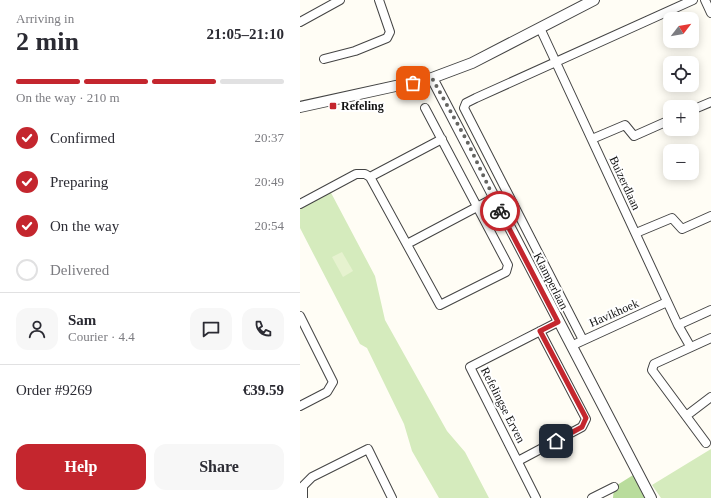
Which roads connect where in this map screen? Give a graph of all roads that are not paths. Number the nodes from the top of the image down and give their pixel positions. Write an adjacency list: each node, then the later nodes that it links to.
1 (340, 0): 7 (street)
2 (378, 0): 9 (street)
3 (594, 0): 8 (street)
4 (693, 0): 10 (street)
5 (705, 0): 6 (street)
6 (711, 13)
7 (300, 22)
8 (540, 28): 10 (street, Buizerdlaan); 11 (street)
9 (324, 59)
10 (555, 62): 18 (street, Buizerdlaan); 33 (street, Klamperlaan)
11 (432, 78): 13 (street); 20 (street, Klamperlaan)
12 (711, 102): 14 (street)
13 (300, 107)
14 (699, 107)
15 (426, 108): 17 (street)
16 (663, 123): 18 (street)
17 (442, 139): 19 (street); 22 (street)
18 (592, 139): 24 (street, Buizerdlaan)
19 (370, 177): 21 (street); 25 (street)
20 (494, 198): 22 (street); 29 (street, Klamperlaan)
21 (300, 204)
22 (478, 206): 25 (street); 25 (street)
23 (711, 216): 24 (street)
24 (636, 233): 26 (street, Buizerdlaan)
25 (407, 244)
26 (667, 302): 30 (street, Buizerdlaan); 33 (street, Havikhoek)
27 (711, 310): 30 (street)
28 (300, 316): 37 (street)
29 (558, 322): 31 (street, Refelingse Erven); 34 (street, Klamperlaan)
30 (678, 325): 35 (street, Buizerdlaan)
31 (540, 331): 40 (street, Refelingse Erven); 40 (street, Refelingse Erven)
32 (711, 338): 35 (street)
33 (583, 340): 34 (street, Havikhoek)
34 (571, 346): 42 (street, Klamperlaan)
35 (690, 346): 38 (street)
36 (711, 398): 38 (street)
37 (300, 406)
38 (686, 416): 39 (street)
39 (706, 443)
40 (518, 461): 45 (street, Refelingse Erven)
41 (614, 487): 46 (street)
42 (651, 497)
43 (303, 498): 44 (street)
44 (392, 498)
45 (536, 498)
46 (592, 498)

